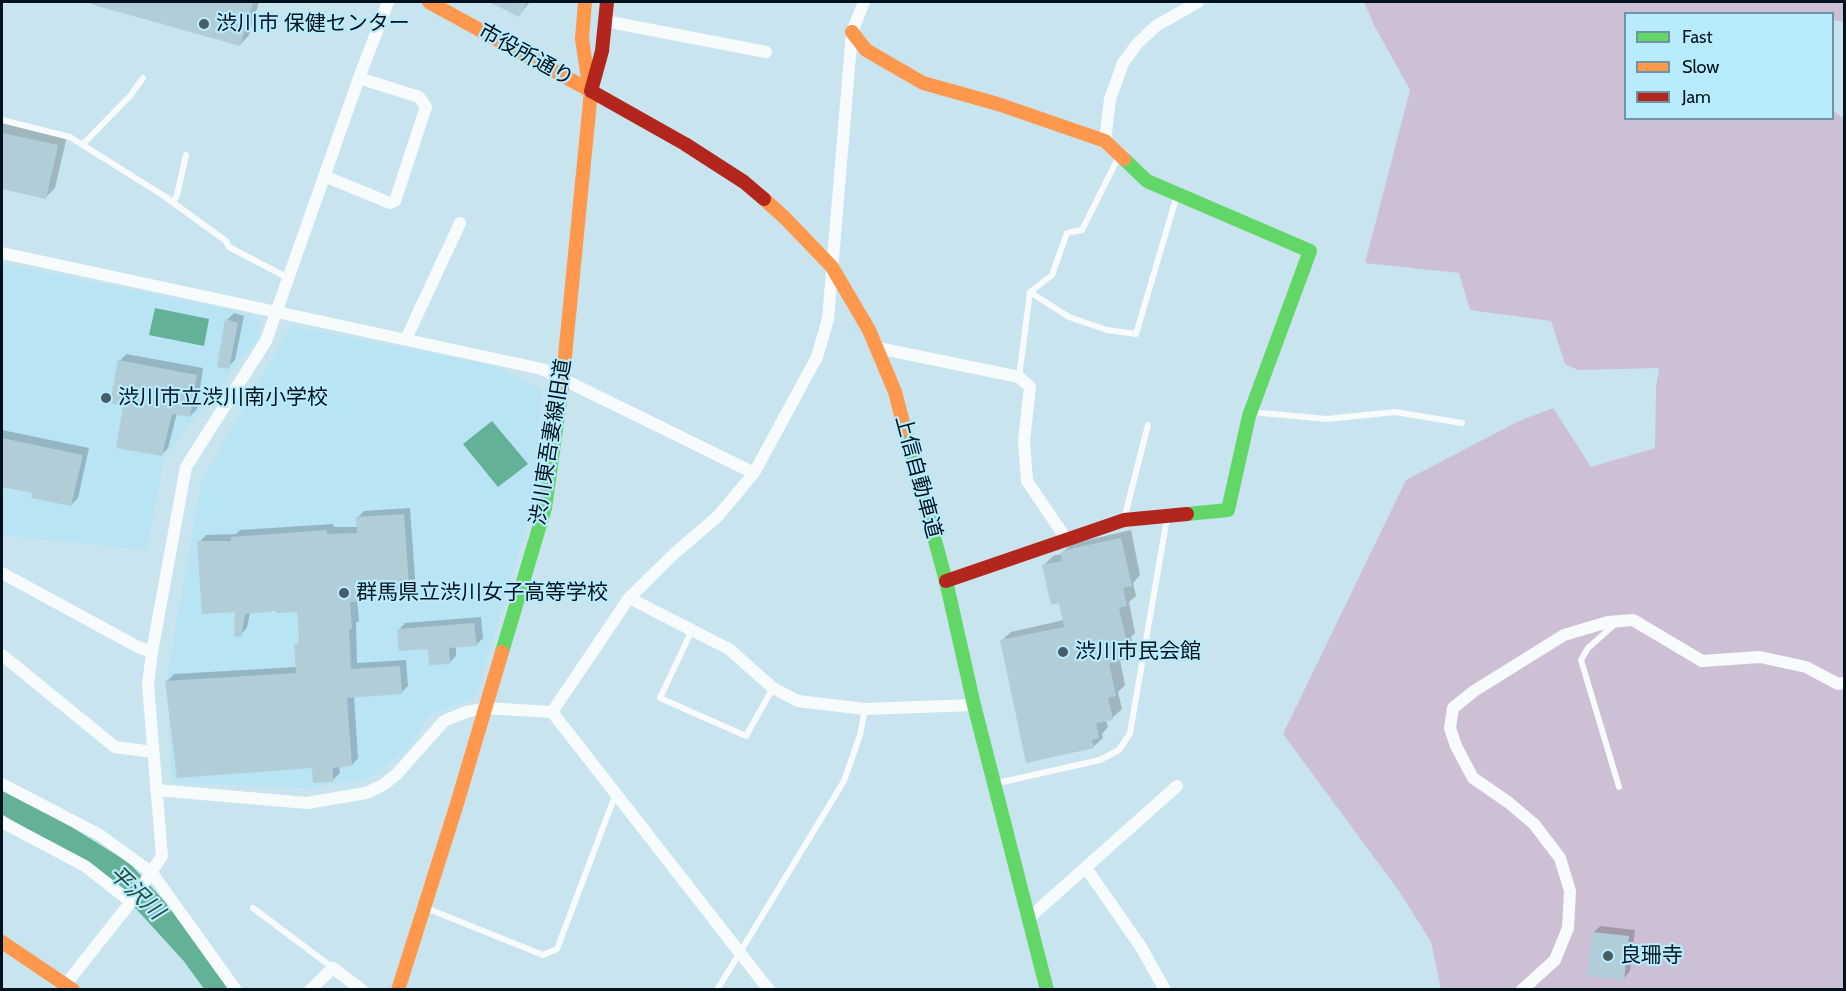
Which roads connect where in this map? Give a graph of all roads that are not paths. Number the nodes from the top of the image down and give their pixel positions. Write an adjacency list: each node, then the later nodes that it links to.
1 (388, 2): 11 (street)
2 (429, 2): 12 (main road, 市役所通り)
3 (585, 2): 12 (main road)
4 (607, 2): 7 (main road)
5 (864, 2): 8 (street)
6 (1198, 2): 14 (street)
7 (605, 21): 9 (street); 12 (main road)
8 (852, 33): 14 (main road); 23 (street)
9 (766, 52)
10 (143, 78): 15 (lane)
11 (359, 78): 18 (street); 18 (street)
12 (591, 91): 23 (main road, 上信自動車道); 30 (main road, 渋川東吾妻線旧道)
13 (2, 120): 15 (lane)
14 (1105, 141): 17 (main road)
15 (83, 144): 20 (lane)
16 (186, 155): 20 (lane)
17 (1119, 155): 19 (main road); 25 (lane)
18 (324, 176): 24 (street)
19 (1177, 194): 25 (lane); 31 (main road)
20 (173, 202): 24 (lane)
21 (460, 223): 27 (street)
22 (2, 253): 26 (street)
23 (832, 267): 28 (main road, 上信自動車道); 34 (street)
24 (288, 278): 26 (street)
25 (1030, 292): 29 (lane)
26 (278, 311): 27 (street); 43 (street)
27 (406, 339): 30 (street)
28 (878, 348): 29 (street); 39 (main road, 上信自動車道)
29 (1019, 377): 37 (street)
30 (563, 378): 34 (street); 48 (main road, 渋川東吾妻線旧道)
31 (1251, 412): 32 (lane); 35 (main road)
32 (1462, 423)
33 (1148, 425): 36 (lane)
34 (754, 473): 40 (street)
35 (1168, 514): 36 (main road); 52 (lane)
36 (1124, 520): 37 (main road)
37 (1067, 540): 39 (main road)
38 (2, 573): 43 (street)
39 (946, 581): 47 (main road, 上信自動車道)
40 (629, 598): 42 (street); 50 (street)
41 (1618, 621): 45 (street); 55 (lane); 77 (street)
42 (692, 630): 46 (street); 46 (lane)
43 (152, 652): 51 (street)
44 (2, 656): 51 (street)
45 (1845, 683)
46 (773, 688): 49 (street)
47 (974, 705): 49 (street); 52 (main road, 上信自動車道)
48 (484, 708): 50 (street); 56 (street); 63 (main road, 渋川東吾妻線旧道)
49 (865, 710): 66 (lane)
50 (552, 712): 57 (street)
51 (153, 752): 56 (street)
52 (994, 783): 64 (main road, 上信自動車道)
53 (2, 784): 60 (street)
54 (1177, 786): 59 (street)
55 (1619, 787)
56 (156, 790): 60 (street)
57 (616, 793): 63 (lane); 66 (street)
58 (2, 822): 61 (street)
59 (1086, 868): 64 (street); 76 (street)
60 (149, 876): 61 (street); 69 (street)
61 (132, 900): 68 (street)
62 (253, 908): 67 (lane)
63 (424, 908): 72 (main road, 渋川東吾妻線旧道)
64 (1029, 918): 75 (main road, 上信自動車道)
65 (2, 942): 68 (main road)
66 (739, 953): 73 (lane); 74 (street)
67 (333, 968): 70 (street); 71 (street)
68 (70, 987)
69 (236, 990)
70 (310, 990)
71 (362, 990)
72 (398, 990)
73 (717, 990)
74 (769, 990)
75 (1047, 990)
76 (1166, 990)
77 (1522, 990)

